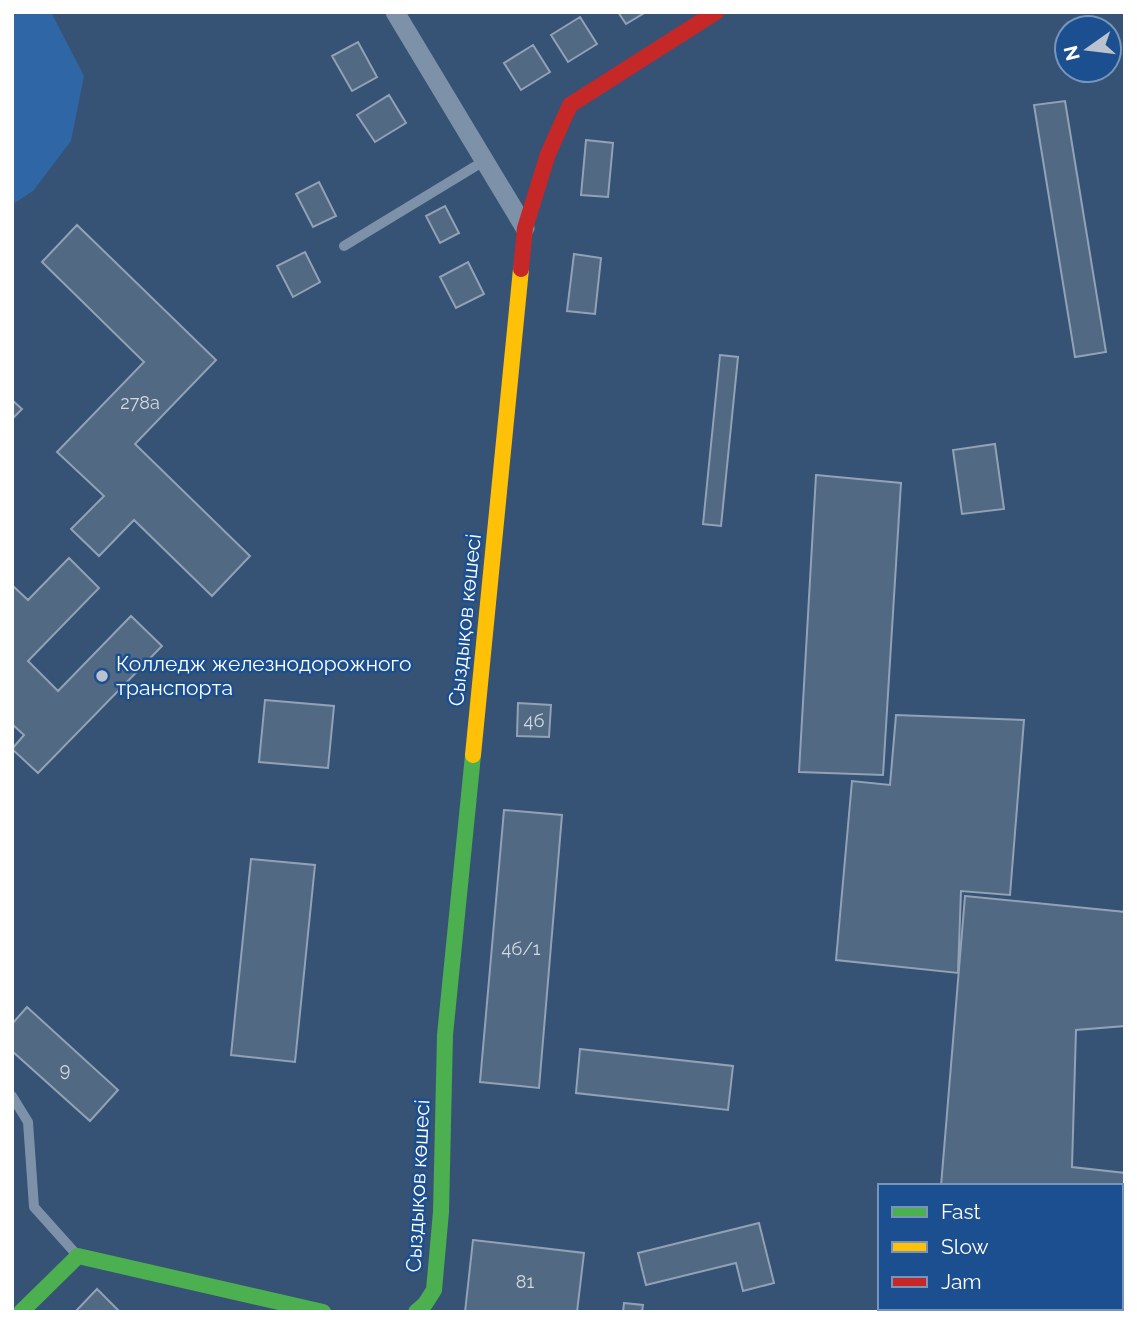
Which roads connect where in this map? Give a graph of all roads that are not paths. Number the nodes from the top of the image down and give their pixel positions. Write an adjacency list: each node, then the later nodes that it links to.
1 (395, 12): 3 (street)
2 (716, 12): 4 (street, Сыздықов көшесі)
3 (484, 161): 4 (street); 5 (lane)
4 (525, 228): 10 (street, Сыздықов көшесі)
5 (344, 246)
6 (12, 1096): 7 (lane)
7 (78, 1256): 8 (street); 9 (street)
8 (21, 1312)
9 (323, 1312)
10 (416, 1312)

